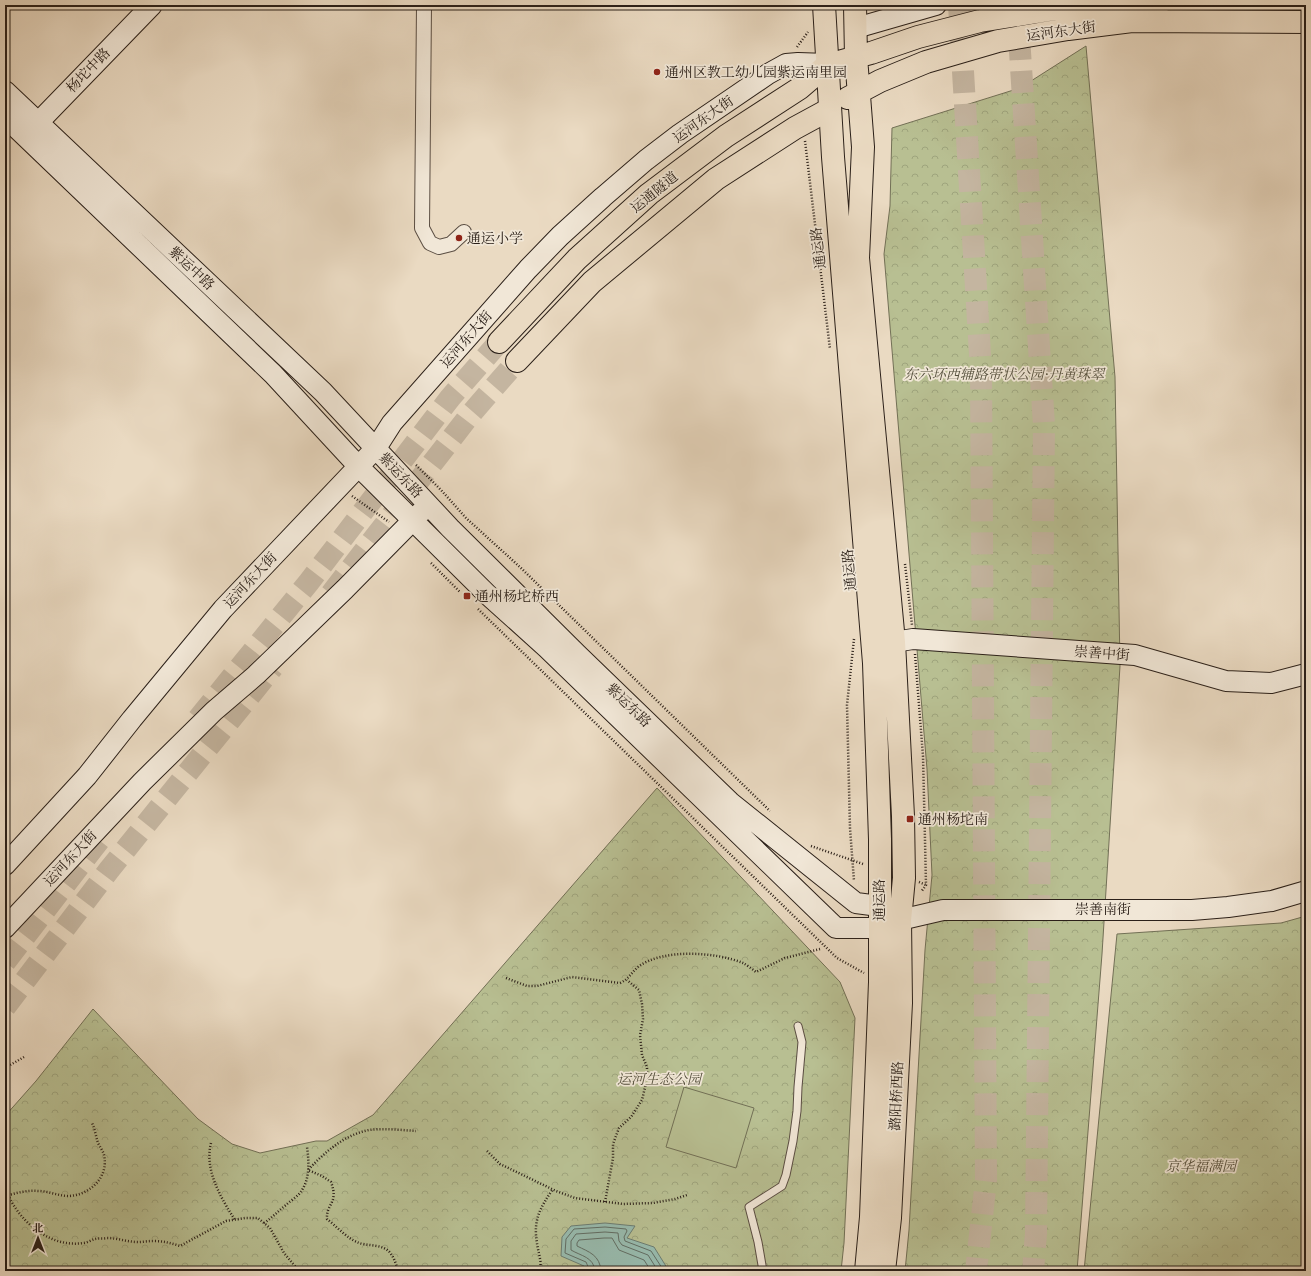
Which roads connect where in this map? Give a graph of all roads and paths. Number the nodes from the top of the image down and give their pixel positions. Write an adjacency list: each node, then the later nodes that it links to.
1 (136, 5): 19 (main road, 杨坨中路)
2 (152, 5): 19 (main road, 杨坨中路)
3 (424, 5): 21 (street)
4 (824, 5): 15 (main road, 通运路)
5 (855, 5): 12 (main road)
6 (936, 5): 12 (main road)
7 (1033, 5): 9 (main road, 运河东大街)
8 (1158, 5): 9 (main road, 运河东大街)
9 (1055, 9): 13 (main road, 运河东大街)
10 (1306, 22): 17 (main road, 运河东大街)
11 (812, 28): 14 (path)
12 (856, 28): 13 (main road, 通运路)
13 (856, 57): 15 (main road, 运河东大街); 17 (main road, 通运路)
14 (798, 62): 15 (main road, 运河东大街); 25 (main road, 运河东大街)
15 (828, 64): 18 (main road, 通运路); 22 (main road, 运通隧道)
16 (5, 91): 19 (main road, 紫运中路)
17 (859, 91): 18 (main road, 运河东大街); 36 (main road, 通运路)
18 (830, 109): 20 (main road, 运通隧道); 42 (main road, 通运路)
19 (23, 123): 25 (main road, 紫运中路); 27 (main road, 紫运中路)
20 (803, 124): 23 (path, 通运路); 24 (main road, 运通隧道)
21 (464, 232)
22 (499, 342)
23 (831, 356)
24 (517, 361)
25 (376, 448): 27 (main road, 运河东大街); 29 (main road, 紫运东路)
26 (414, 464): 38 (path, 紫运东路)
27 (359, 466): 28 (main road, 运河东大街); 30 (main road, 紫运东路)
28 (339, 486): 30 (path); 41 (main road, 运河东大街)
29 (429, 505): 30 (main road, 运河东大街); 47 (main road, 紫运东路)
30 (407, 525): 50 (main road, 运河东大街); 51 (main road, 紫运东路)
31 (427, 559): 33 (path)
32 (905, 561): 36 (path)
33 (466, 598)
34 (477, 609): 55 (path)
35 (854, 638): 40 (path, 通运路)
36 (904, 640): 37 (main road, 崇善中街); 43 (main road, 通运路); 44 (path)
37 (1306, 674)
38 (772, 814)
39 (808, 845): 40 (path)
40 (852, 861): 42 (path); 47 (path, 通运路)
41 (5, 865)
42 (879, 870): 48 (main road, 通运路)
43 (904, 878): 44 (path); 49 (main road, 通运路)
44 (926, 884): 46 (path)
45 (1306, 891): 49 (main road, 崇善南街)
46 (918, 896)
47 (856, 903): 48 (main road)
48 (879, 906): 49 (main road); 51 (main road, 通运路)
49 (900, 920): 51 (main road, 紫运东路); 76 (main road, 潞阳桥西路)
50 (5, 928)
51 (879, 928): 55 (main road, 潞阳桥西路)
52 (820, 949): 54 (path)
53 (506, 978): 54 (path)
54 (627, 980): 68 (path)
55 (880, 982): 75 (main road, 潞阳桥西路)
56 (798, 1026): 74 (lane)
57 (24, 1057): 58 (path)
58 (5, 1068)
59 (92, 1123): 67 (path)
60 (416, 1131): 64 (path)
61 (211, 1143): 69 (path)
62 (307, 1147): 64 (path)
63 (487, 1151): 65 (path)
64 (308, 1170): 70 (path); 72 (path)
65 (553, 1189): 68 (path); 73 (path)
66 (687, 1195): 68 (path)
67 (7, 1196): 69 (path)
68 (605, 1202)
69 (235, 1220): 70 (path)
70 (264, 1223): 71 (path)
71 (299, 1271)
72 (399, 1271)
73 (540, 1271)
74 (763, 1271)
75 (866, 1271)
76 (884, 1271)

